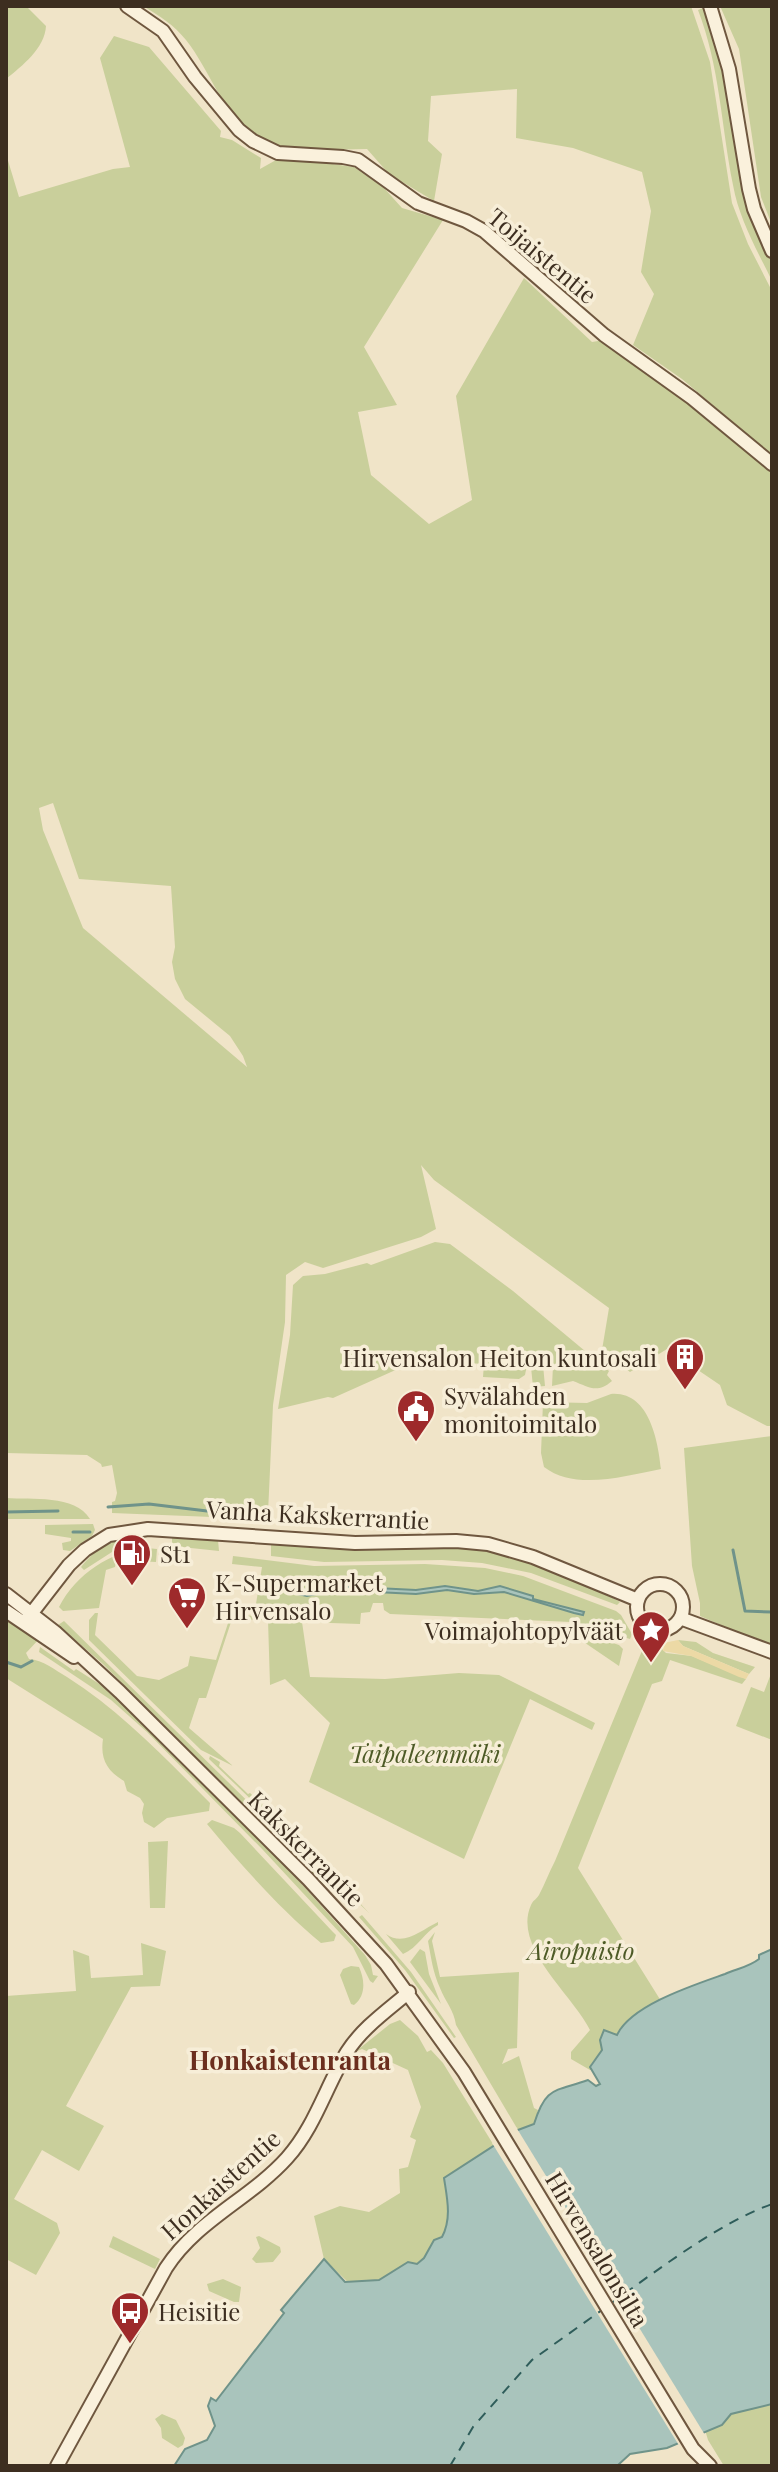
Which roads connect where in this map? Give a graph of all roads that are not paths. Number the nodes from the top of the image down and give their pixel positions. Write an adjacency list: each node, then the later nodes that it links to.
1 (127, 6): 4 (street, Toijaistentie)
2 (710, 6): 3 (street)
3 (772, 251)
4 (772, 464)
5 (6, 1594): 8 (street, Kakskerrantie)
6 (638, 1600): 8 (street, Vanha Kakskerrantie); 9 (street); 9 (street)
7 (6, 1611): 8 (street, Kakskerrantie)
8 (27, 1618): 11 (street, Kakskerrantie)
9 (680, 1618): 10 (street)
10 (772, 1652)
11 (409, 1992): 12 (street, Kakskerrantie); 14 (street, Honkaistentie)
12 (464, 2072): 13 (street, Hirvensalonsilta)
13 (693, 2449): 15 (street); 16 (street)
14 (57, 2466)
15 (697, 2466)
16 (710, 2466)

